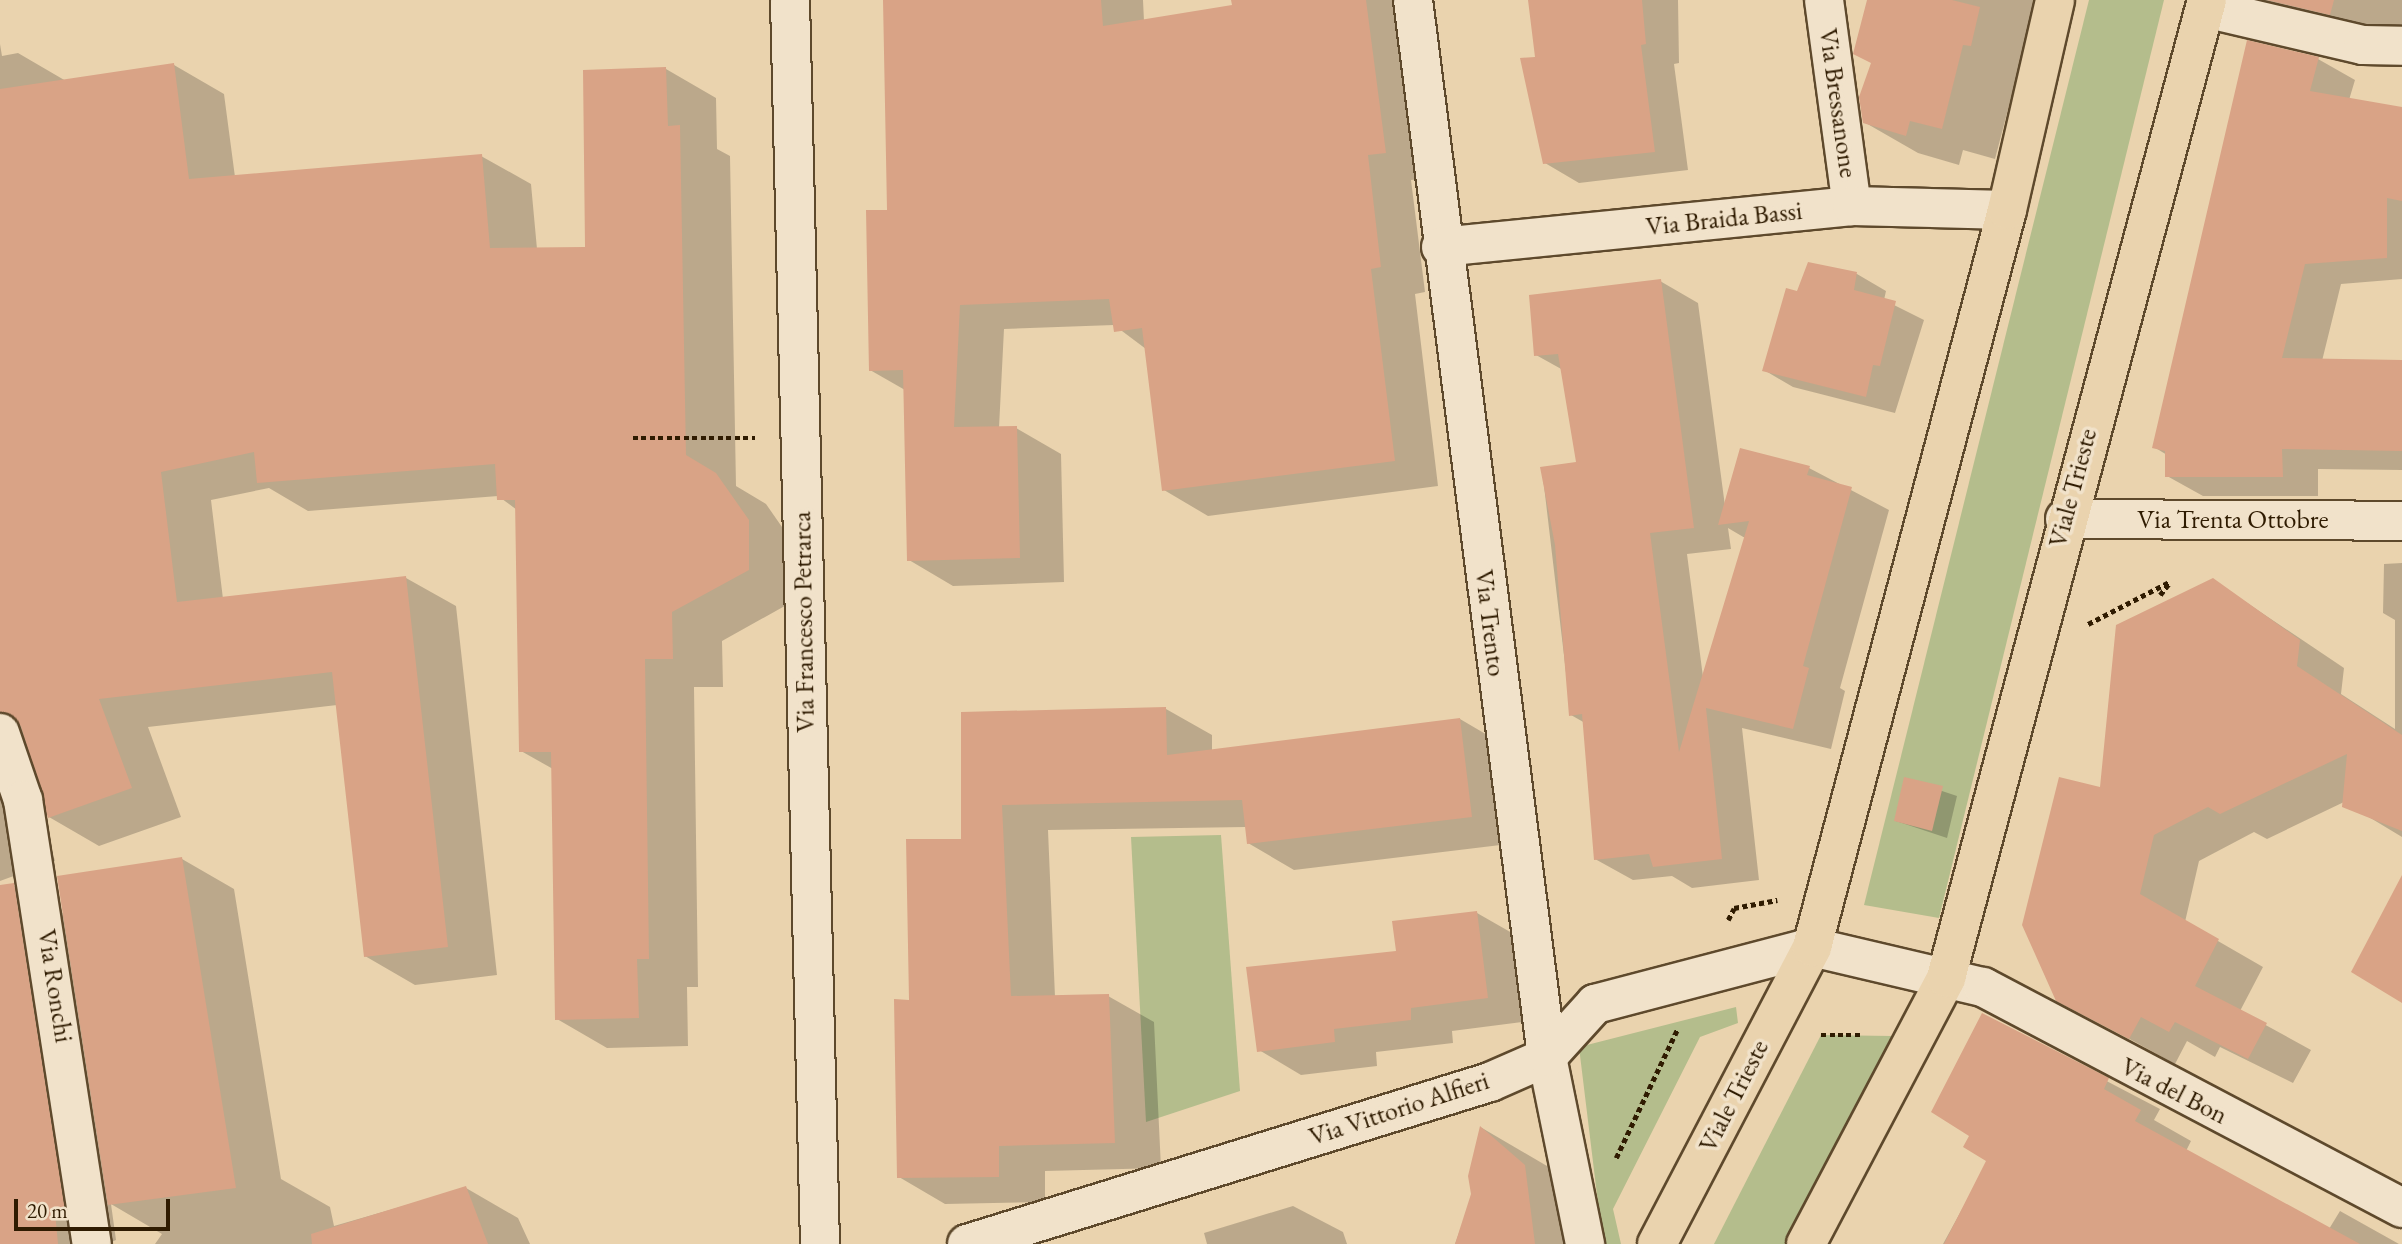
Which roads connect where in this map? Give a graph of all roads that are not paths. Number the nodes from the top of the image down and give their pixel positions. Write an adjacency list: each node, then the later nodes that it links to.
1 (790, 0): 18 (street, Via Francesco Petrarca)
2 (1413, 0): 9 (street, Via Trento)
3 (1824, 0): 7 (street, Via Bressanone)
4 (2055, 0): 8 (main road, Viale Trieste)
5 (2206, 4): 6 (street); 10 (main road, Viale Trieste)
6 (2402, 46)
7 (1852, 206): 8 (street, Via Braida Bassi); 9 (street, Via Braida Bassi)
8 (2007, 210): 13 (main road, Viale Trieste)
9 (1441, 247): 15 (street, Via Trento)
10 (2065, 519): 11 (street, Via Trenta Ottobre); 14 (main road, Viale Trieste)
11 (2402, 521)
12 (0, 733): 17 (street, Via Ronchi)
13 (1812, 947): 14 (street); 15 (street, Via Vittorio Alfieri); 21 (main road, Viale Trieste)
14 (1946, 978): 16 (street, Via del Bon); 22 (main road, Viale Trieste)
15 (1547, 1057): 19 (street, Via Vittorio Alfieri); 20 (street, Via Trento)
16 (2402, 1208)
17 (92, 1244)
18 (820, 1244)
19 (967, 1244)
20 (1586, 1244)
21 (1657, 1244)
22 (1806, 1244)

